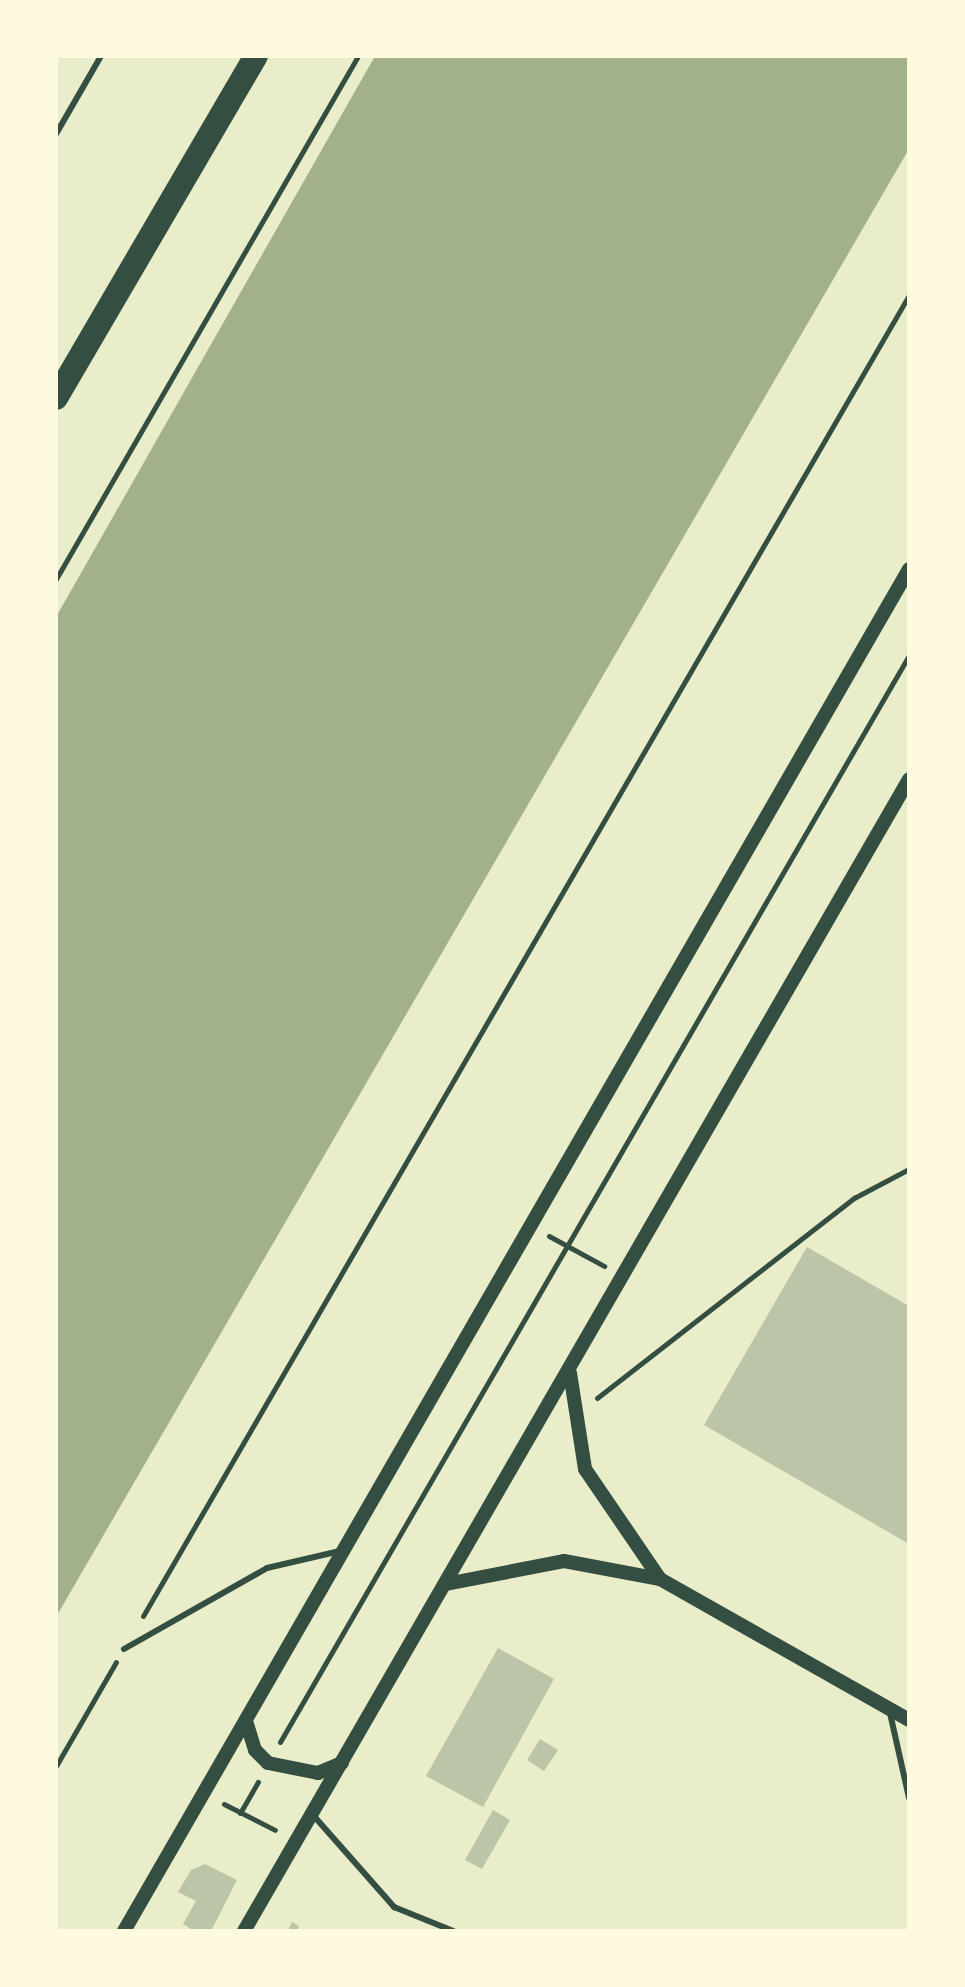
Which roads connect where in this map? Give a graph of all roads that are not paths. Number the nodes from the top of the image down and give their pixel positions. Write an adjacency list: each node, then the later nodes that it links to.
1 (101, 56): 3 (lane)
2 (256, 56): 4 (highway)
3 (56, 134)
4 (56, 398)
5 (909, 569): 8 (street)
6 (909, 779): 7 (street)
7 (570, 1373): 9 (street); 10 (street)
8 (347, 1549): 11 (lane); 14 (street)
9 (660, 1579): 10 (street); 12 (street)
10 (446, 1584): 15 (street)
11 (124, 1649)
12 (889, 1710): 13 (street); 16 (lane)
13 (909, 1720)
14 (247, 1724): 15 (street); 18 (street)
15 (342, 1763): 17 (street)
16 (909, 1798)
17 (313, 1815): 19 (street); 20 (lane)
18 (124, 1931)
19 (244, 1931)
20 (453, 1931)

